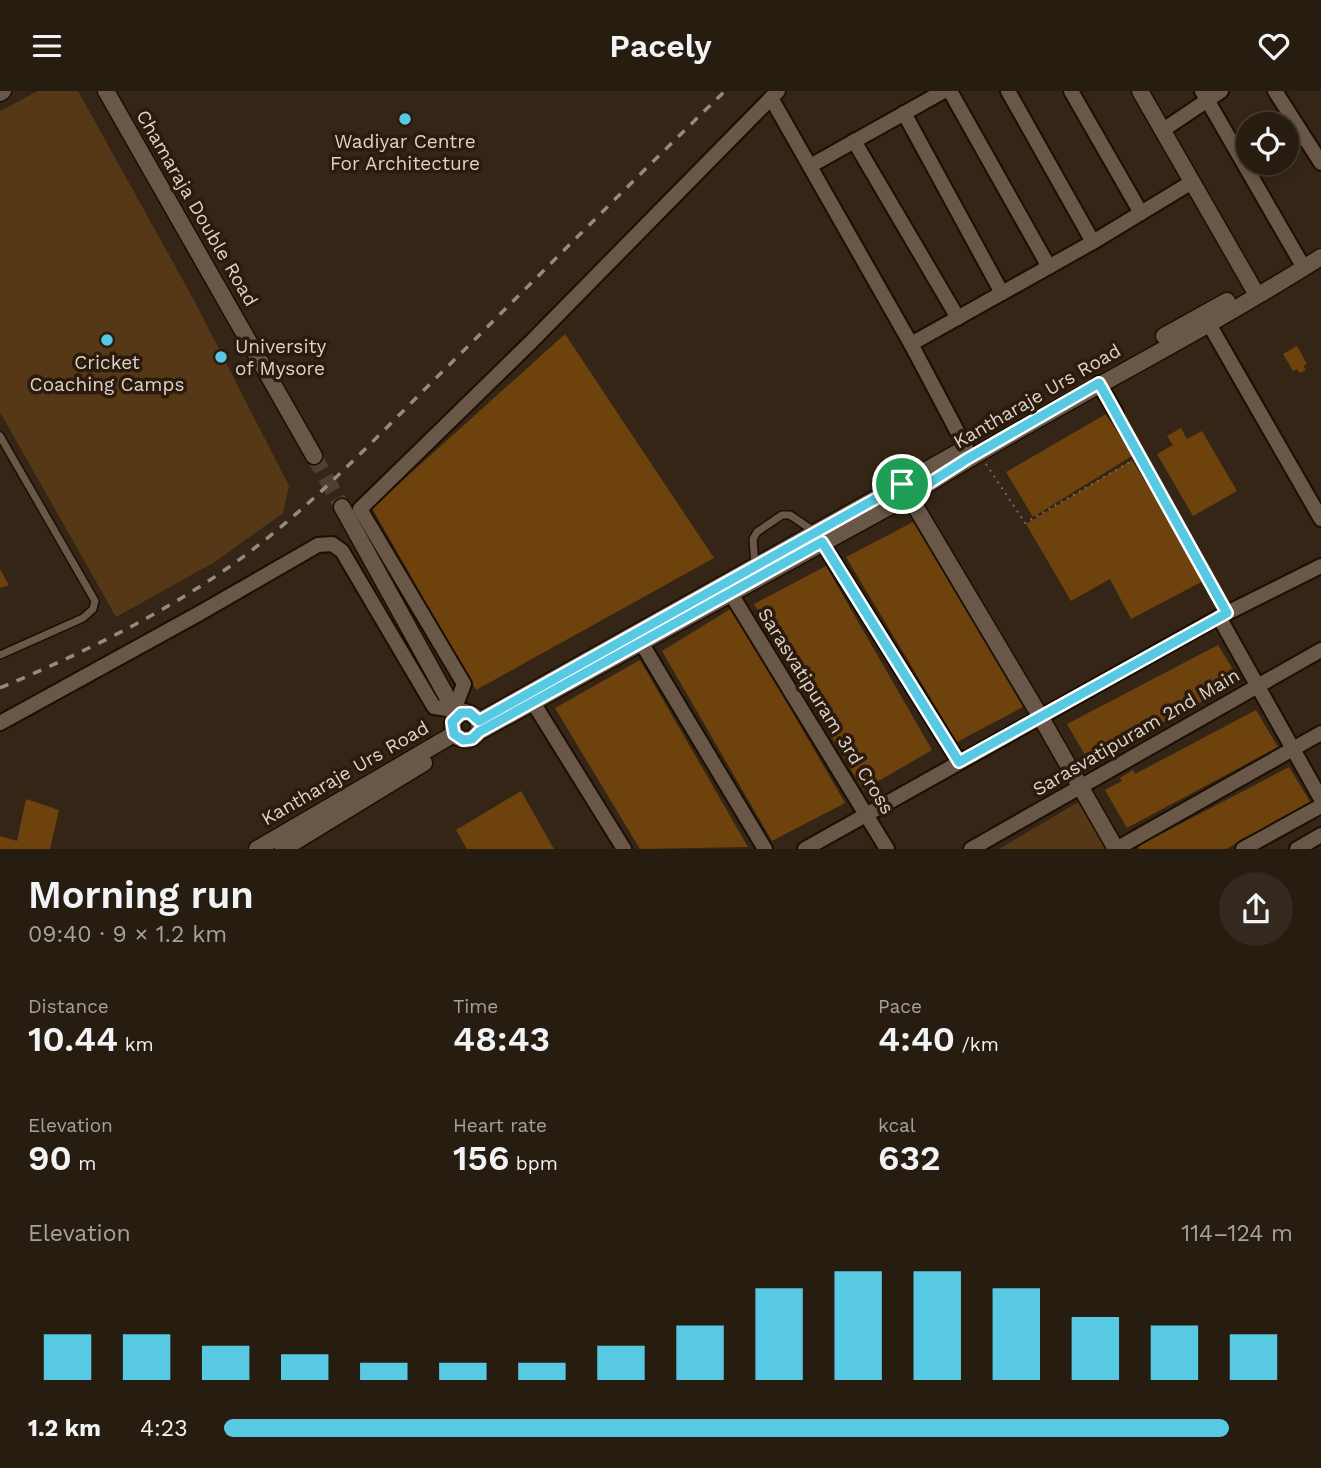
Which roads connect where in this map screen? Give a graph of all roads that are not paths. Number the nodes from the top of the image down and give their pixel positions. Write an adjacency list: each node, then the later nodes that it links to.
1 (106, 91): 30 (street, Chamaraja Double Road)
2 (944, 91): 11 (street)
3 (950, 91): 20 (street)
4 (1008, 91): 18 (street)
5 (1071, 91): 17 (street)
6 (1140, 91): 12 (street)
7 (1221, 91): 10 (street)
8 (1275, 91): 14 (street)
9 (774, 95): 15 (street); 44 (street)
10 (1204, 95): 12 (street); 19 (street)
11 (904, 113): 13 (street); 22 (street)
12 (1163, 130): 16 (street)
13 (854, 141): 15 (street); 23 (street)
14 (1321, 163)
15 (810, 166): 25 (street)
16 (1192, 182): 17 (street); 21 (street)
17 (1141, 213): 18 (street)
18 (1093, 242): 20 (street)
19 (1314, 258): 21 (street, Kantharaje Urs Road)
20 (1049, 267): 22 (street)
21 (1255, 291): 24 (street, Kantharaje Urs Road); 29 (street, Kantharaje Urs Road)
22 (1002, 293): 23 (street)
23 (958, 318): 25 (street)
24 (1209, 324): 26 (street, Kantharaje Urs Road); 33 (street)
25 (912, 344): 29 (street)
26 (1099, 383): 27 (street); 29 (street, Kantharaje Urs Road)
27 (1116, 413): 38 (lane)
28 (0, 436): 41 (lane)
29 (972, 450): 31 (street, Kantharaje Urs Road)
30 (314, 456)
31 (905, 490): 34 (street, Kantharaje Urs Road); 45 (street)
32 (342, 507): 44 (street)
33 (1321, 519)
34 (819, 537): 35 (street, Kantharaje Urs Road); 35 (lane); 37 (street, Kantharaje Urs Road); 51 (street)
35 (755, 566): 37 (street, Kantharaje Urs Road)
36 (1321, 566): 38 (street)
37 (728, 589): 39 (street, Kantharaje Urs Road); 47 (street, Kantharaje Urs Road); 55 (street, Sarasvatipuram 3rd Cross)
38 (1223, 615): 42 (street); 45 (street)
39 (642, 644): 43 (street, Kantharaje Urs Road); 60 (street)
40 (1321, 650): 42 (street, Sarasvatipuram 2nd Main)
41 (0, 656)
42 (1258, 686): 50 (street); 52 (street, Sarasvatipuram 2nd Main)
43 (534, 704): 47 (street, Kantharaje Urs Road); 59 (street)
44 (456, 713): 46 (street); 47 (street); 49 (street)
45 (1041, 716): 51 (street); 52 (street)
46 (0, 723)
47 (479, 727): 49 (street)
48 (1321, 733): 50 (street)
49 (458, 737): 57 (street, Kantharaje Urs Road); 58 (street, Kantharaje Urs Road)
50 (1292, 748): 53 (street); 64 (street)
51 (959, 762): 55 (street)
52 (1080, 786): 63 (street, Sarasvatipuram 2nd Main); 64 (street)
53 (1321, 799)
54 (1321, 806): 65 (street)
55 (866, 813): 61 (street); 62 (street, Sarasvatipuram 3rd Cross)
56 (1321, 835): 66 (street)
57 (263, 847)
58 (283, 849)
59 (624, 849)
60 (765, 849)
61 (805, 849)
62 (887, 849)
63 (971, 849)
64 (1116, 849)
65 (1242, 849)
66 (1297, 849)

